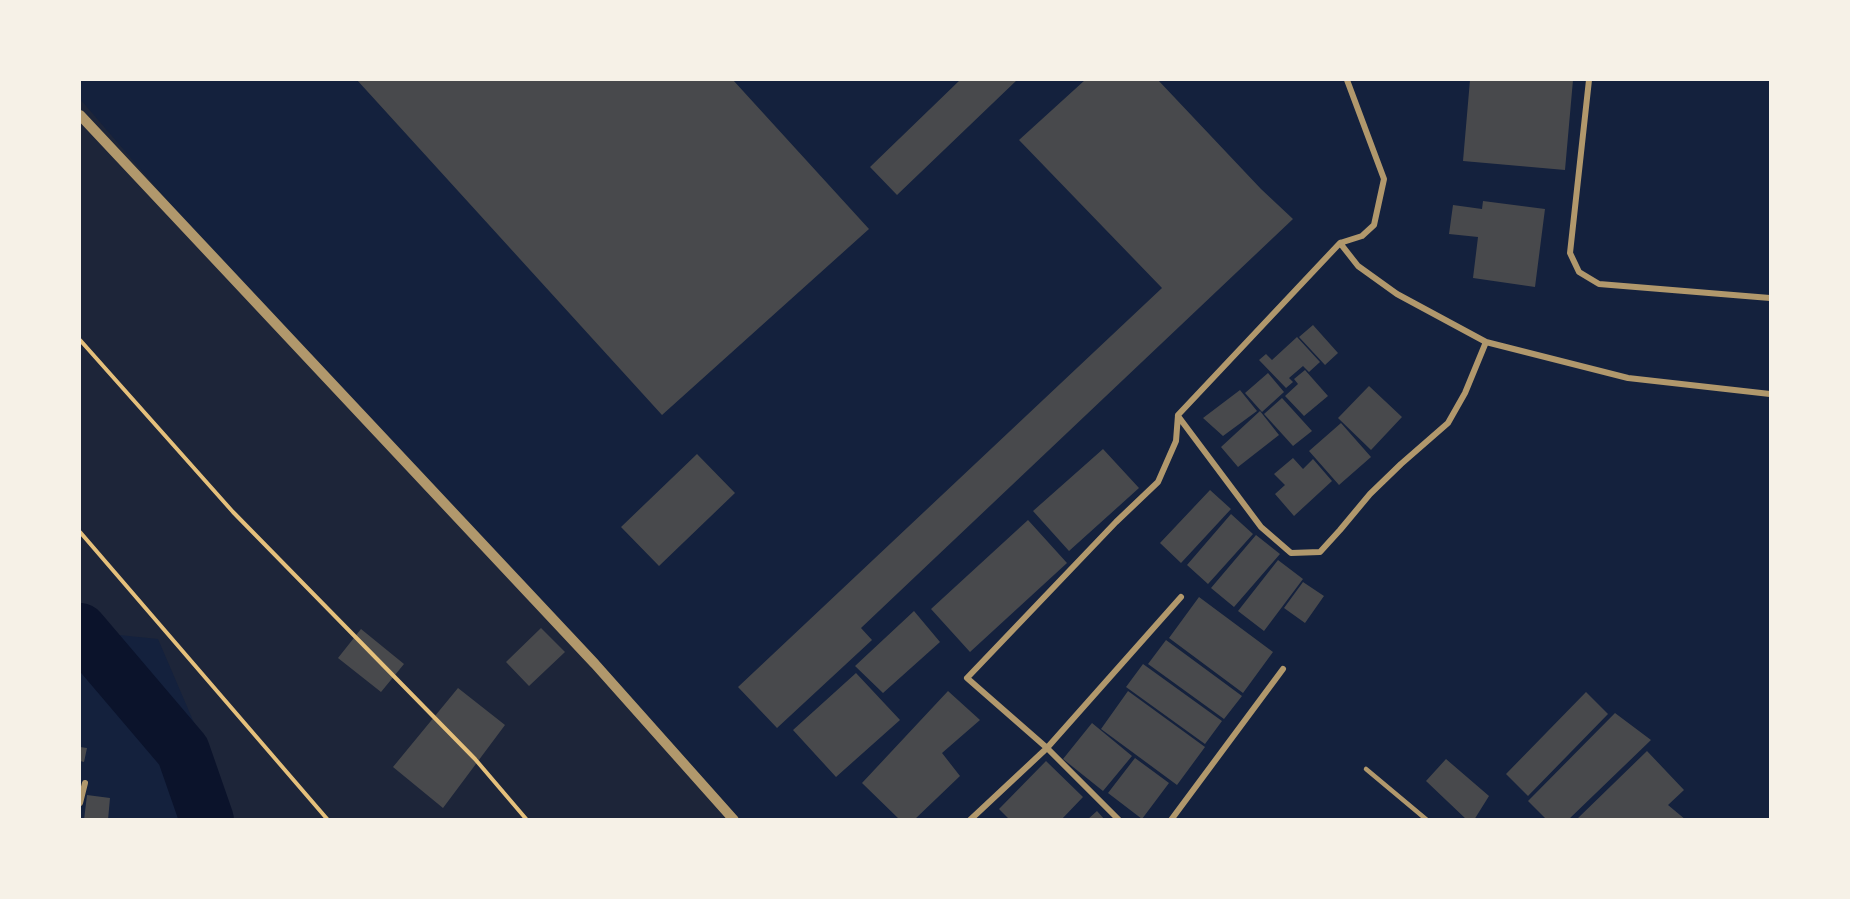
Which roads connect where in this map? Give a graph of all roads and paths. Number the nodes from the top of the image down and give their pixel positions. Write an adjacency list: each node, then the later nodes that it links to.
1 (1347, 80): 4 (street)
2 (1590, 80): 5 (street)
3 (80, 115): 19 (street)
4 (1340, 243): 7 (street); 9 (street)
5 (1770, 298)
6 (80, 340): 18 (path)
7 (1486, 342): 8 (street); 9 (street)
8 (1770, 394)
9 (1178, 415): 13 (street)
10 (80, 532): 17 (path)
11 (1181, 597): 13 (street)
12 (1283, 669): 22 (street)
13 (1047, 748): 20 (street); 21 (street)
14 (1366, 770): 23 (lane)
15 (85, 783): 16 (street)
16 (80, 803)
17 (328, 819)
18 (527, 819)
19 (734, 819)
20 (970, 819)
21 (1119, 819)
22 (1171, 819)
23 (1427, 819)

